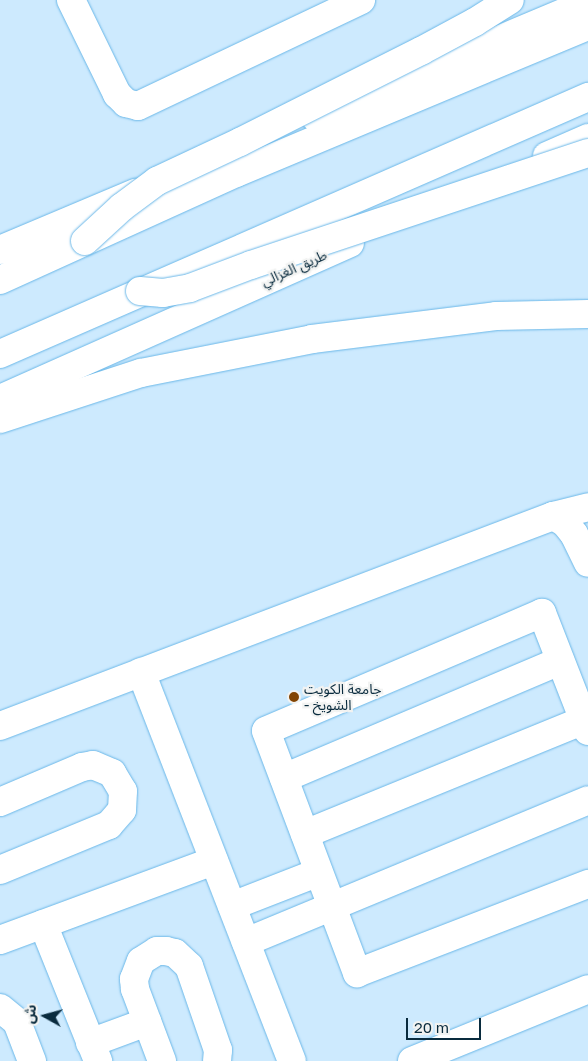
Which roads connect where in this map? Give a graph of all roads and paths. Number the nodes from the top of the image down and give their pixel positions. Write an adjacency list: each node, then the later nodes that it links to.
1 (71, 0): 2 (main road)
2 (361, 0)
3 (510, 0): 9 (main road, bridge)
4 (588, 2): 10 (main road)
5 (588, 26): 9 (main road)
6 (588, 97): 12 (main road)
7 (588, 138): 15 (main road, طريق الغزالي)
8 (588, 153): 12 (main road, bridge)
9 (85, 241): 11 (main road)
10 (0, 250)
11 (0, 280)
12 (140, 291): 14 (main road)
13 (588, 314): 16 (main road)
14 (0, 354)
15 (0, 399)
16 (0, 419)
17 (588, 507): 18 (main road)
18 (553, 516): 19 (main road); 21 (main road)
19 (588, 563)
20 (560, 661): 23 (main road); 24 (main road); 24 (main road)
21 (141, 672): 22 (main road); 28 (main road)
22 (0, 726)
23 (586, 726): 27 (main road)
24 (284, 778): 27 (main road)
25 (588, 800): 33 (main road)
26 (0, 802): 29 (main road)
27 (305, 834): 30 (main road)
28 (214, 861): 32 (main road); 34 (main road)
29 (0, 870)
30 (319, 872): 32 (main road); 33 (main road)
31 (588, 884): 33 (main road)
32 (232, 906): 36 (main road)
33 (332, 907): 36 (main road)
34 (42, 924): 35 (main road); 40 (main road)
35 (0, 940)
36 (246, 942): 44 (main road)
37 (588, 989): 45 (main road)
38 (0, 1008): 41 (main road)
39 (148, 1022): 40 (main road); 42 (main road); 43 (main road)
40 (94, 1052)
41 (32, 1061)
42 (162, 1061)
43 (217, 1061)
44 (292, 1061)
45 (412, 1061)

